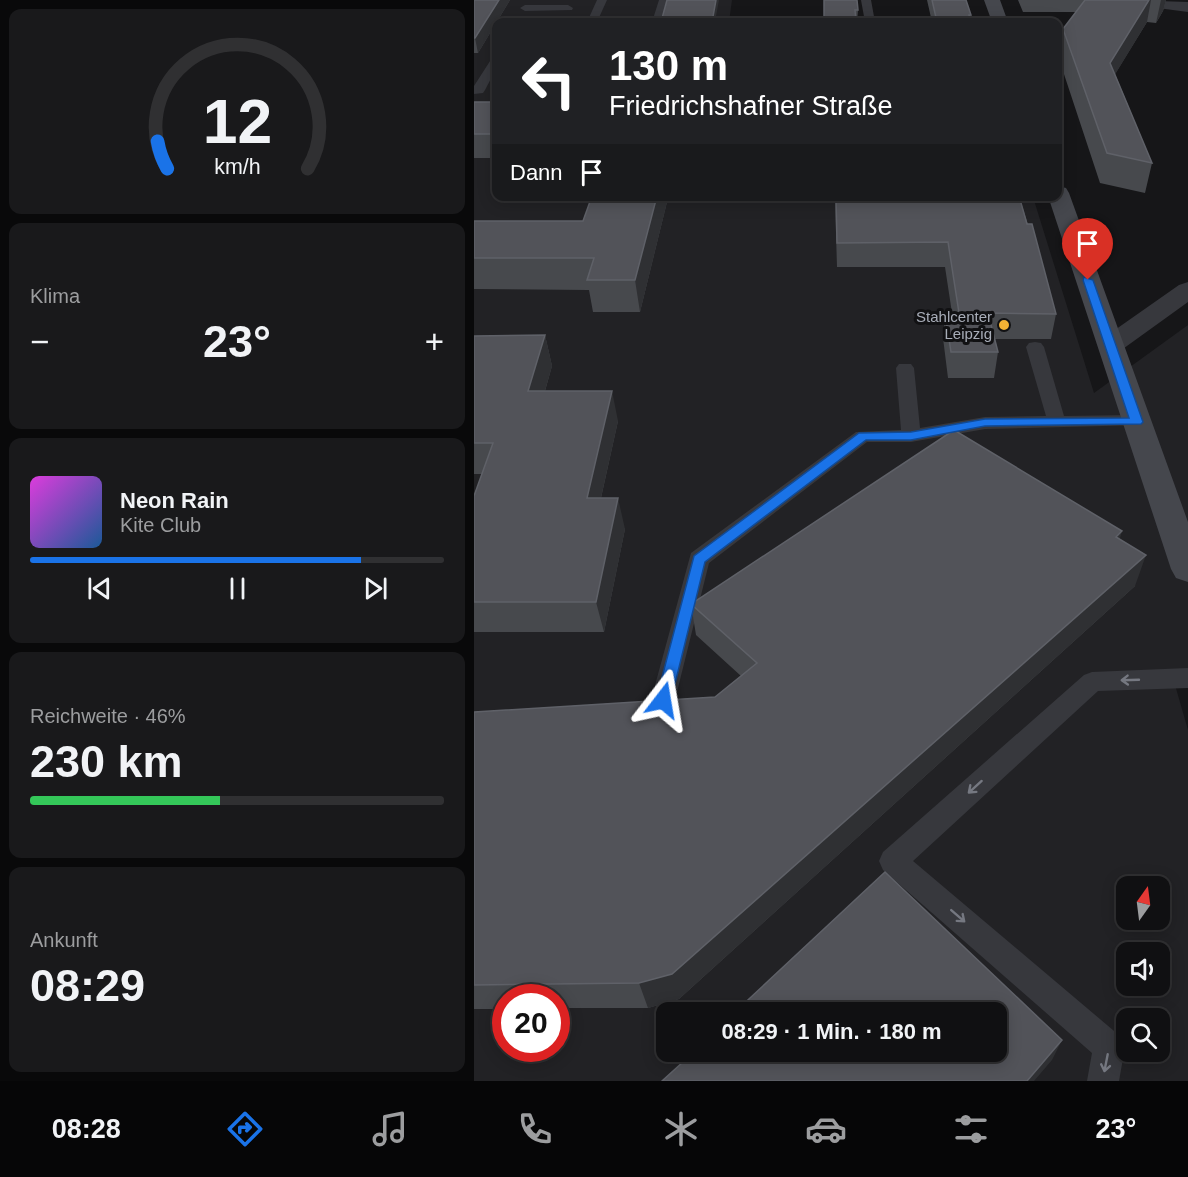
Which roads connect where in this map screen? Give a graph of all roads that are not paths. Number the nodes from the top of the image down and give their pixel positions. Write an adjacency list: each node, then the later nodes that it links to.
1 (602, 0): 9 (lane)
2 (664, 0): 10 (lane)
3 (866, 0): 11 (lane)
4 (992, 0): 12 (main road)
5 (1135, 0): 6 (street)
6 (1188, 7)
7 (525, 8): 8 (lane)
8 (568, 8)
9 (594, 18)
10 (658, 18)
11 (869, 18)
12 (999, 18)
13 (492, 66): 14 (lane)
14 (476, 90): 15 (lane)
15 (492, 90)
16 (1061, 201): 18 (main road)
17 (1188, 291): 18 (street)
18 (1111, 345): 22 (main road)
19 (1035, 347): 21 (lane)
20 (905, 368): 23 (lane)
21 (1057, 422): 22 (lane); 23 (lane)
22 (1137, 422): 24 (main road)
23 (911, 436): 26 (lane)
24 (1187, 563)
25 (1188, 678): 27 (lane, one-way to 27)
26 (663, 700)
27 (1103, 1081)

